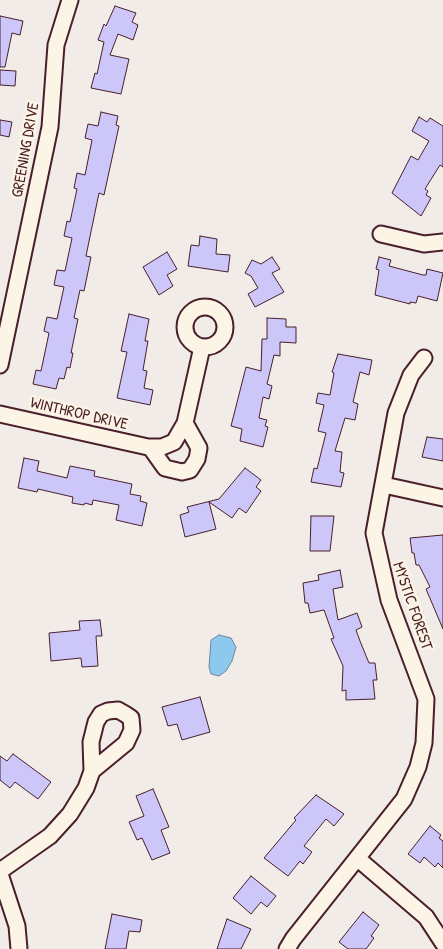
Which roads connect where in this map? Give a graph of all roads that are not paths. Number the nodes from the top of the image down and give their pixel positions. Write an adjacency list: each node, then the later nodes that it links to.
1 (70, 0): 6 (street, GREENING DRIVE)
2 (381, 234): 3 (street)
3 (443, 242)
4 (202, 347): 8 (street)
5 (424, 358): 10 (street, MYSTIC FOREST)
6 (0, 365)
7 (0, 414): 9 (street, WINTHROP DRIVE)
8 (185, 423): 9 (street, WINTHROP DRIVE); 9 (street)
9 (150, 447)
10 (384, 485): 11 (street); 13 (street, MYSTIC FOREST)
11 (443, 498)
12 (92, 771): 14 (street)
13 (357, 858): 15 (street); 17 (street, MYSTIC FOREST)
14 (0, 872): 16 (street)
15 (443, 943)
16 (19, 949)
17 (287, 949)

